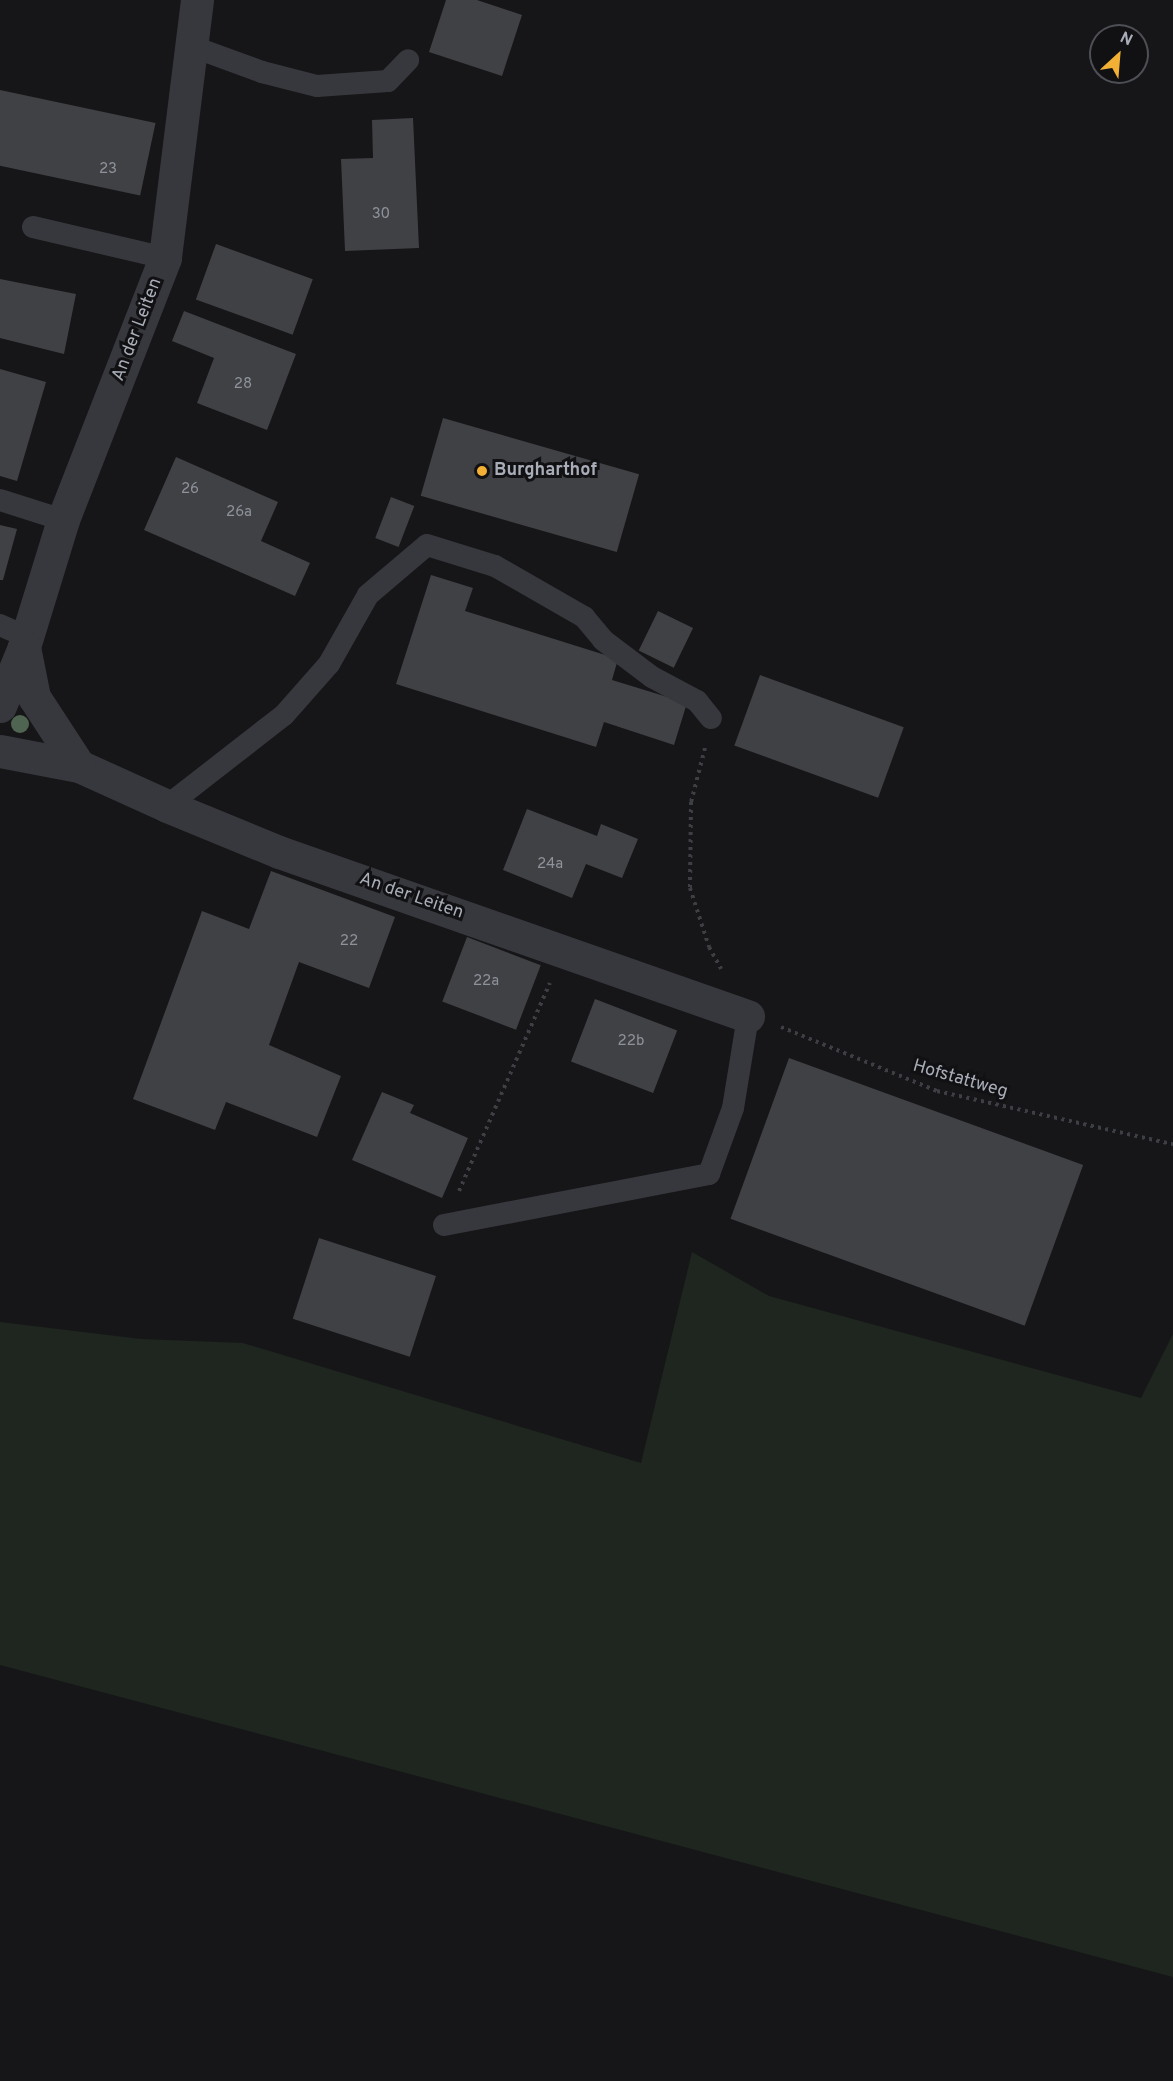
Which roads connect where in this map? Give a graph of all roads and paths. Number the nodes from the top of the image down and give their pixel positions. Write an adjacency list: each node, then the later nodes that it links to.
1 (197, 0): 2 (street, An der Leiten)
2 (191, 46): 3 (lane); 5 (street, An der Leiten)
3 (408, 60)
4 (33, 227): 5 (lane)
5 (165, 258): 7 (street, An der Leiten)
6 (0, 500): 7 (lane)
7 (63, 520): 8 (street, An der Leiten)
8 (17, 636): 9 (street, An der Leiten); 12 (street, An der Leiten)
9 (0, 705)
10 (711, 718): 13 (lane); 15 (path)
11 (0, 751): 12 (street, An der Leiten)
12 (79, 766): 13 (street, An der Leiten)
13 (167, 806): 14 (street, An der Leiten)
14 (565, 950): 15 (street, An der Leiten); 17 (path)
15 (748, 1016): 16 (path, Hofstattweg); 17 (lane)
16 (1173, 1144)
17 (444, 1225)

